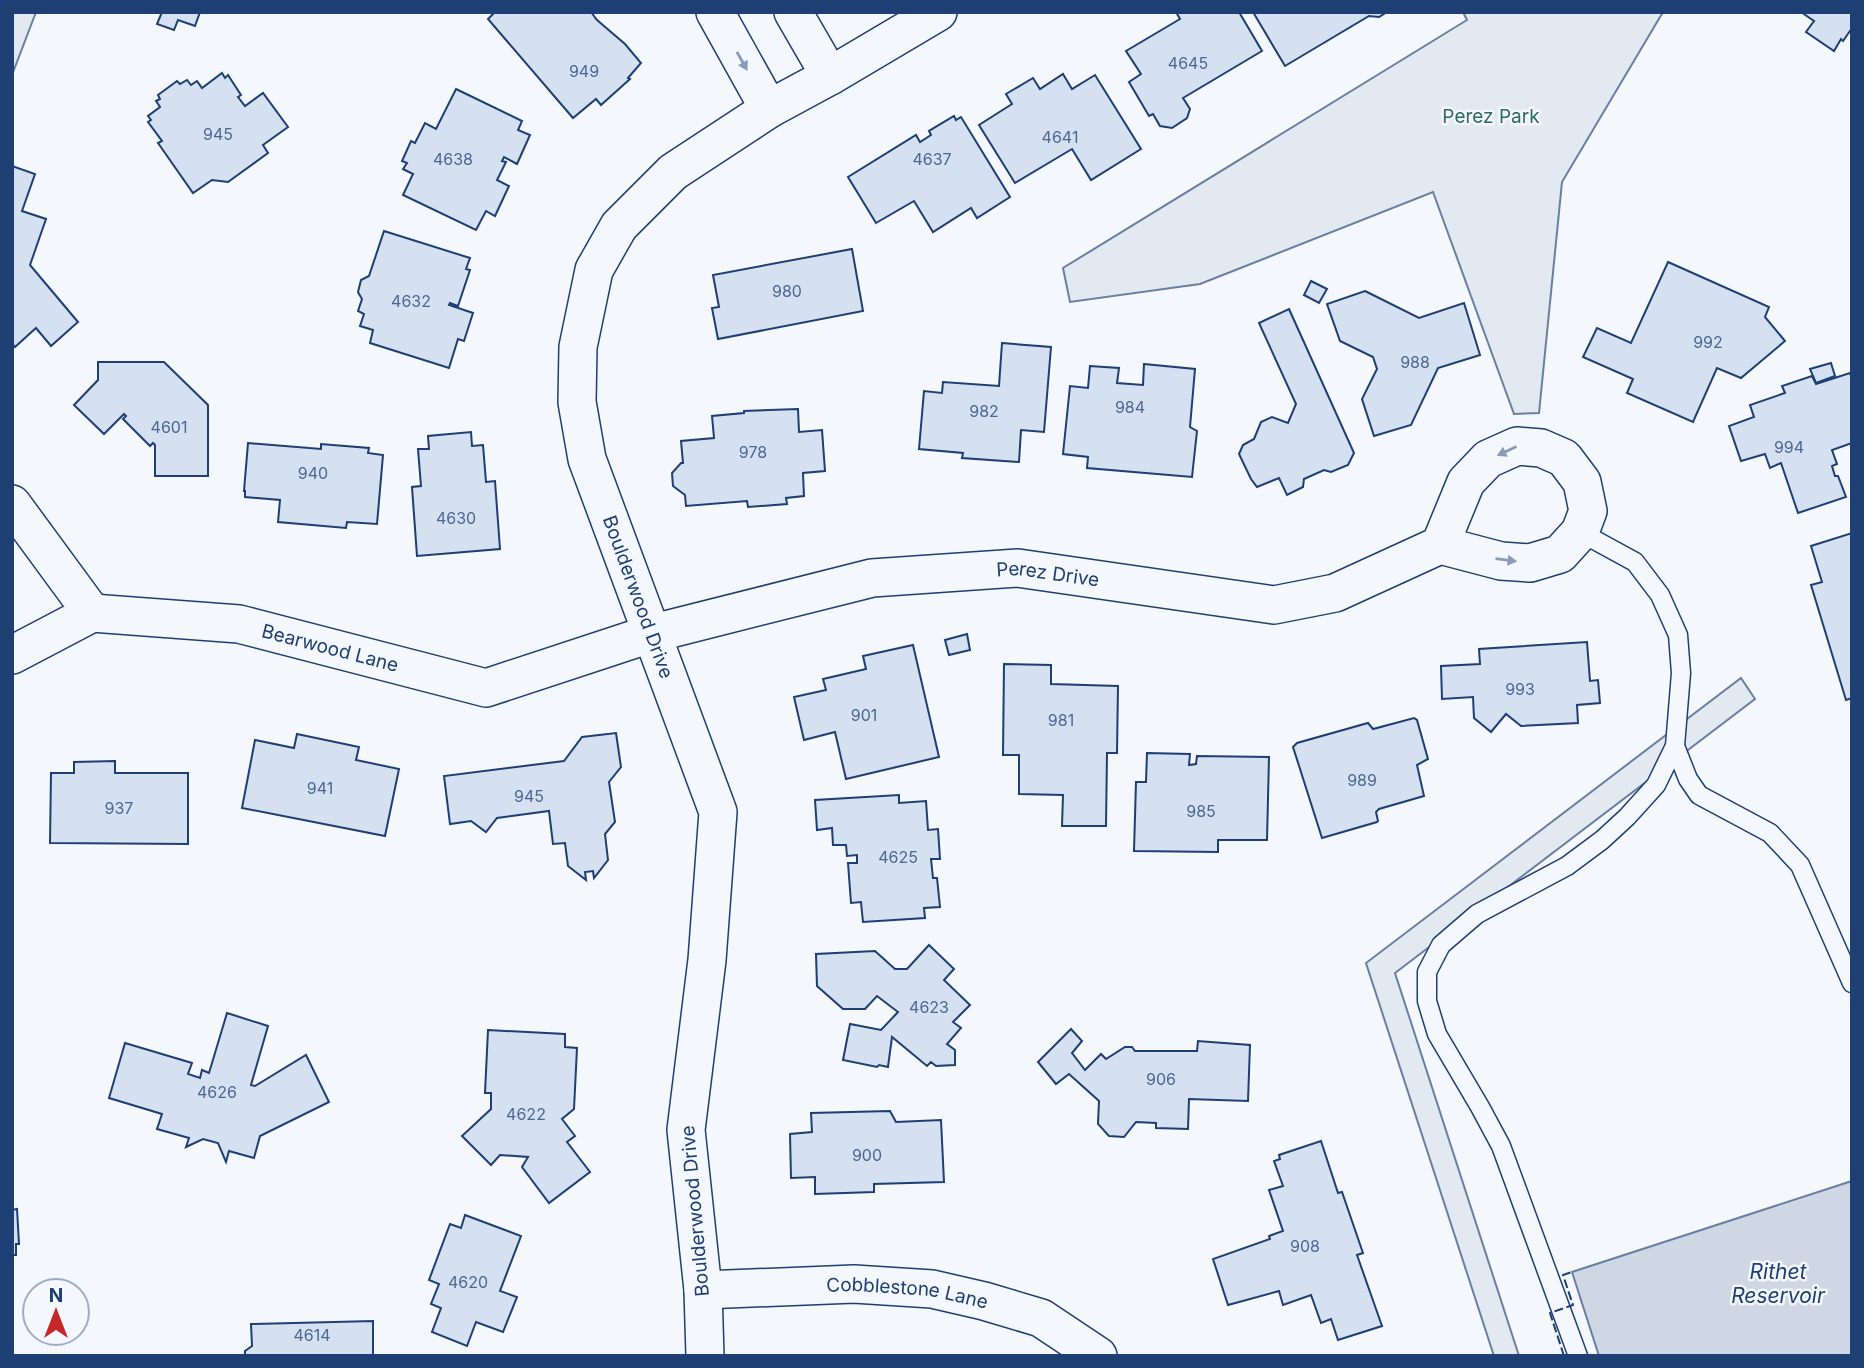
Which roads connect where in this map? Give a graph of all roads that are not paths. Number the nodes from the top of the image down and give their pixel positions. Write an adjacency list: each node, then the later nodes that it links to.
1 (715, 12): 5 (street, one-way to 5)
2 (793, 12): 4 (street)
3 (938, 12): 4 (street, Boulderwood Drive)
4 (830, 76): 5 (street, Boulderwood Drive)
5 (769, 109): 10 (street, Boulderwood Drive)
6 (12, 503): 9 (street)
7 (1580, 532): 8 (street, one-way to 7); 8 (street, one-way to 8); 12 (lane)
8 (1440, 545): 10 (street, Perez Drive)
9 (92, 614): 10 (street, Bearwood Lane); 11 (street)
10 (650, 634): 14 (street, Boulderwood Drive)
11 (12, 655)
12 (1675, 746): 13 (lane); 17 (lane)
13 (1852, 983)
14 (702, 1290): 15 (street, Boulderwood Drive); 16 (street, Cobblestone Lane)
15 (705, 1356)
16 (1098, 1356)
17 (1578, 1356)

